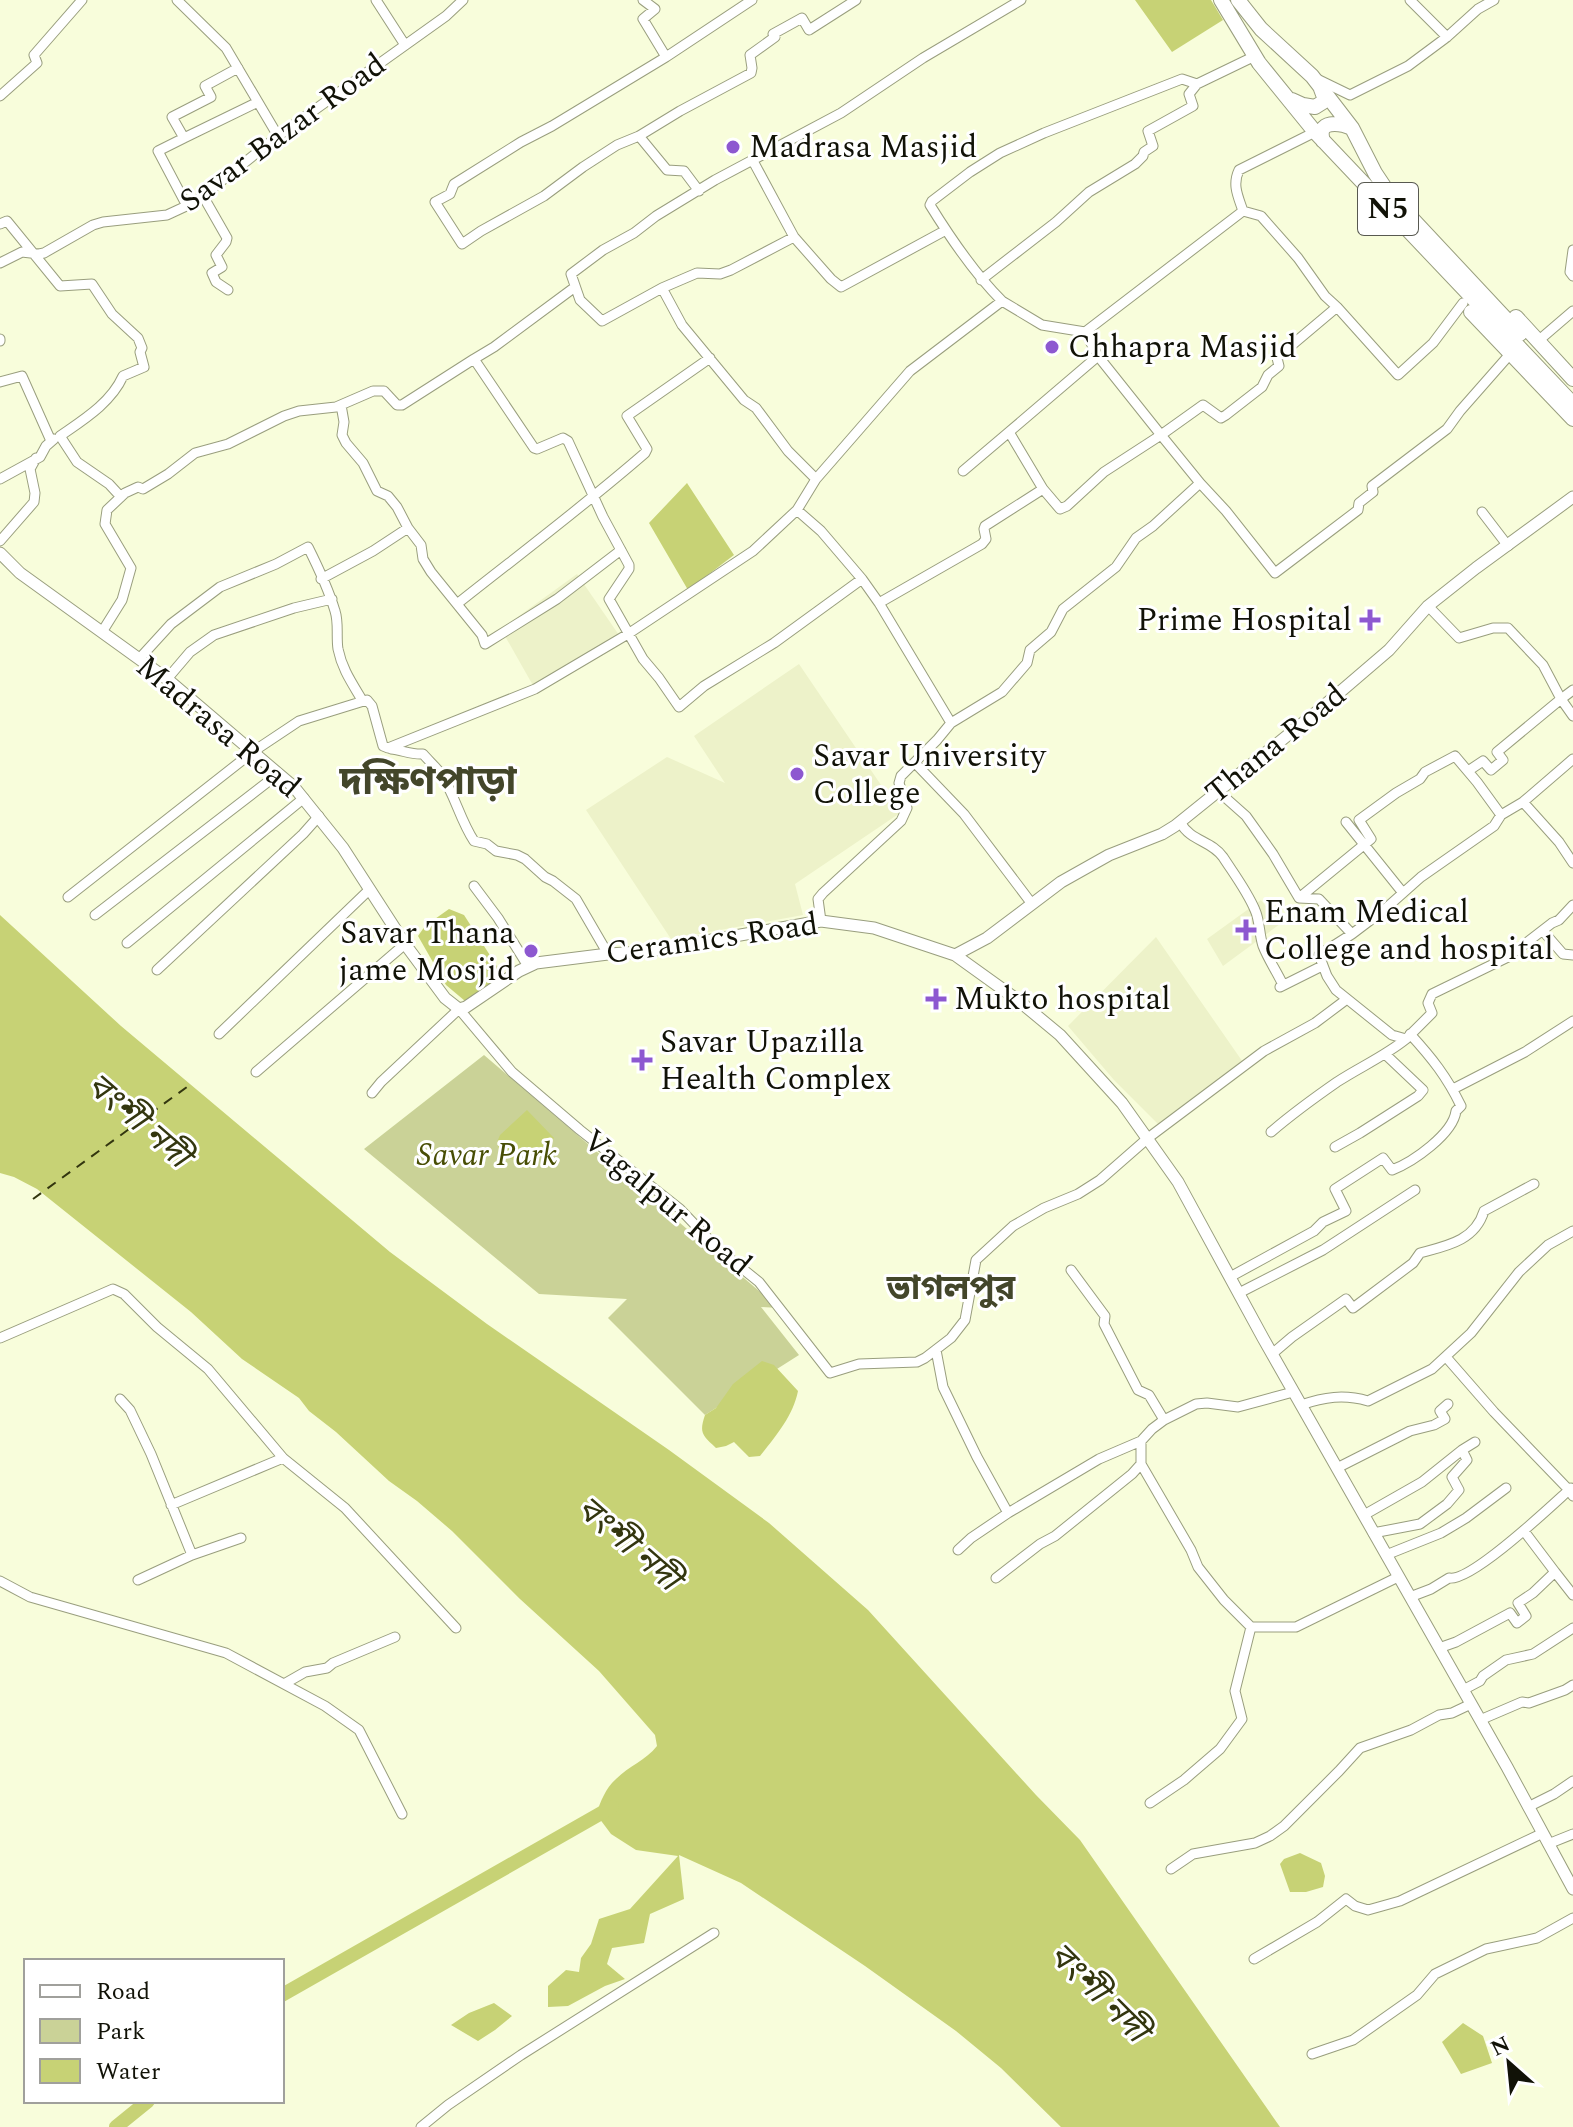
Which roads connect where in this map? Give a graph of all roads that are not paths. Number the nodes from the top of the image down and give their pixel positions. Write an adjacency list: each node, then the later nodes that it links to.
1 (82, 0): 20 (street)
2 (177, 0): 17 (street)
3 (376, 0): 14 (street)
4 (463, 0): 14 (street, Savar Bazar Road)
5 (643, 0): 16 (street)
6 (752, 0): 16 (street)
7 (856, 0): 25 (street)
8 (1021, 0): 29 (street)
9 (1221, 0): 15 (highway, N5)
10 (1238, 0): 18 (highway, N5)
11 (1410, 0): 13 (street)
12 (1494, 0): 13 (street)
13 (1447, 37): 18 (street)
14 (405, 45): 24 (street, Savar Bazar Road)
15 (1255, 56): 19 (street); 21 (highway, N5)
16 (666, 57): 25 (street)
17 (238, 68): 22 (street); 26 (street)
18 (1316, 81): 21 (highway); 23 (highway, N5)
19 (1197, 84): 35 (street); 41 (street)
20 (0, 96)
21 (1286, 96): 27 (highway, N5)
22 (258, 102): 24 (street); 26 (street)
23 (1352, 128): 27 (highway); 28 (highway, N5)
24 (278, 136): 31 (street, Savar Bazar Road)
25 (639, 136): 30 (street)
26 (184, 138): 32 (street)
27 (1322, 139): 33 (street); 46 (highway); 58 (highway, N5)
28 (1368, 158): 50 (highway); 57 (highway, N5)
29 (753, 161): 30 (street); 36 (street)
30 (699, 191): 42 (street)
31 (203, 196): 32 (street, Savar Bazar Road); 44 (street)
32 (187, 206): 38 (street, Savar Bazar Road)
33 (1243, 211): 47 (street); 49 (street)
34 (0, 224): 38 (street)
35 (946, 230): 36 (street); 41 (street)
36 (794, 237): 43 (street)
37 (1573, 250): 40 (street)
38 (30, 252): 39 (street, Savar Bazar Road); 63 (street)
39 (0, 263)
40 (1573, 276)
41 (981, 280): 45 (street)
42 (575, 287): 43 (street); 54 (street)
43 (662, 288): 53 (street)
44 (228, 290)
45 (1002, 301): 49 (street); 67 (street)
46 (1463, 303): 47 (street); 51 (highway)
47 (1337, 307): 62 (street)
48 (1573, 311): 50 (street)
49 (1085, 332): 52 (street)
50 (1538, 341): 55 (highway)
51 (1511, 353): 60 (highway); 68 (street)
52 (1098, 356): 61 (street); 62 (street)
53 (710, 358): 67 (street); 70 (street)
54 (474, 359): 59 (street); 70 (street)
55 (1573, 379)
56 (0, 382): 63 (street)
57 (1573, 392)
58 (1573, 404)
59 (341, 405): 71 (street); 75 (street)
60 (1573, 419)
61 (1009, 432): 65 (street); 69 (street)
62 (1161, 435): 68 (street); 69 (street)
63 (56, 438): 64 (street); 71 (street)
64 (36, 458): 66 (street); 76 (street)
65 (963, 471)
66 (0, 479)
67 (816, 479): 73 (street)
68 (1200, 483): 94 (street)
69 (1043, 489): 83 (street)
70 (594, 496): 78 (street); 84 (street)
71 (121, 497): 86 (street)
72 (1573, 497): 77 (street, Thana Road)
73 (797, 510): 81 (street); 87 (street)
74 (1482, 512): 77 (street)
75 (408, 528): 80 (street); 84 (street)
76 (0, 541)
77 (1508, 546): 85 (street, Thana Road)
78 (621, 550): 84 (street); 87 (street)
79 (0, 553): 86 (street, Madrasa Road)
80 (321, 579): 82 (street); 88 (street)
81 (862, 579): 83 (street); 87 (street)
82 (332, 599): 89 (street); 92 (street)
83 (879, 603): 94 (street)
84 (457, 604)
85 (1428, 606): 91 (street); 101 (street, Thana Road)
86 (102, 632): 88 (street, Madrasa Road)
87 (628, 634): 95 (street)
88 (139, 659): 89 (street, Madrasa Road)
89 (167, 679): 96 (street, Madrasa Road)
90 (1573, 690): 91 (street)
91 (1561, 699): 93 (street); 99 (street)
92 (362, 700): 95 (street); 96 (street)
93 (1573, 716)
94 (951, 723): 98 (street)
95 (388, 748): 123 (street)
96 (254, 751): 100 (street, Madrasa Road); 113 (street)
97 (1573, 759): 103 (street)
98 (915, 763): 115 (street); 118 (street)
99 (1468, 771): 104 (street); 108 (street)
100 (278, 774): 102 (street, Madrasa Road); 117 (street)
101 (1219, 792): 106 (street, Thana Road); 114 (street)
102 (304, 798): 105 (street, Madrasa Road); 121 (street)
103 (1523, 802): 104 (street); 109 (street)
104 (1501, 815): 120 (street)
105 (319, 816): 111 (street, Madrasa Road); 128 (street)
106 (1180, 822): 115 (street, Thana Road); 127 (street)
107 (1346, 822): 108 (street)
108 (1365, 844): 112 (street); 114 (street)
109 (1573, 863)
110 (474, 886): 126 (street)
111 (370, 889): 122 (street, Madrasa Road); 132 (street)
112 (1403, 893)
113 (68, 897)
114 (1299, 898): 120 (street)
115 (1032, 904): 124 (street, Thana Road)
116 (1573, 905): 119 (street)
117 (95, 915)
118 (821, 921): 123 (street, Ceramics Road); 124 (street, Ceramics Road)
119 (1543, 931): 125 (street); 133 (street)
120 (1352, 934): 127 (street)
121 (127, 943)
122 (405, 944): 130 (street, Madrasa Road); 135 (street)
123 (608, 954): 126 (street, Ceramics Road)
124 (955, 955): 139 (street, Ceramics Road)
125 (1573, 955)
126 (528, 966): 130 (street, Ceramics Road)
127 (1322, 966): 129 (street)
128 (157, 970)
129 (1347, 999): 133 (street); 139 (street)
130 (459, 1009): 137 (street); 148 (street, Vagalpur Road)
131 (1573, 1021): 136 (street)
132 (219, 1034)
133 (1408, 1036): 134 (street); 136 (street)
134 (1385, 1054): 138 (street); 140 (street)
135 (256, 1072)
136 (1453, 1089): 145 (street)
137 (372, 1093)
138 (1271, 1132)
139 (1148, 1138): 145 (street, Ceramics Road); 148 (street)
140 (1335, 1147)
141 (1534, 1184): 149 (street)
142 (1415, 1190): 146 (street)
143 (1573, 1231): 150 (street)
144 (1071, 1270): 155 (street)
145 (1230, 1277): 146 (street, Ceramics Road)
146 (1239, 1293): 149 (street, Ceramics Road)
147 (0, 1338): 159 (street)
148 (936, 1350): 165 (street)
149 (1272, 1354): 151 (street, Ceramics Road)
150 (1446, 1357): 154 (street); 163 (street)
151 (1293, 1392): 154 (street, Ceramics Road); 155 (street)
152 (120, 1399): 164 (street)
153 (1448, 1404): 161 (street)
154 (1301, 1405): 161 (street, Ceramics Road)
155 (1164, 1420): 156 (street)
156 (1141, 1441): 160 (street); 165 (street)
157 (1475, 1442): 158 (street)
158 (1462, 1450): 166 (street); 168 (street)
159 (283, 1458): 164 (street); 181 (street)
160 (1141, 1464): 175 (street); 180 (street)
161 (1337, 1468): 166 (street, Ceramics Road)
162 (1506, 1488): 172 (street)
163 (1572, 1491): 167 (street)
164 (171, 1505): 171 (street)
165 (1008, 1513): 170 (street)
166 (1364, 1515): 168 (street, Ceramics Road)
167 (1524, 1531): 173 (street); 179 (street)
168 (1373, 1533): 172 (street, Ceramics Road)
169 (241, 1538): 171 (street)
170 (958, 1550)
171 (192, 1555): 176 (street)
172 (1386, 1555): 174 (street, Ceramics Road)
173 (1555, 1572): 178 (street); 184 (street)
174 (1398, 1577): 179 (street, Ceramics Road); 180 (street)
175 (996, 1578)
176 (138, 1580)
177 (0, 1581): 185 (street)
178 (1573, 1595)
179 (1410, 1597): 184 (street, Ceramics Road)
180 (1251, 1627): 191 (street)
181 (456, 1628)
182 (1573, 1628): 187 (street)
183 (395, 1637): 185 (street)
184 (1439, 1648): 187 (street, Ceramics Road)
185 (284, 1684): 193 (street)
186 (1573, 1685): 189 (street)
187 (1463, 1690): 188 (street, Ceramics Road)
188 (1471, 1704): 189 (street, Ceramics Road); 196 (street)
189 (1480, 1720): 192 (street, Ceramics Road)
190 (1573, 1781): 192 (street)
191 (1150, 1803)
192 (1528, 1807): 195 (street, Ceramics Road)
193 (402, 1814)
194 (1573, 1834): 195 (street)
195 (1546, 1839): 197 (street, Ceramics Road); 200 (street)
196 (1171, 1869)
197 (1573, 1889)
198 (1573, 1918): 201 (street)
199 (714, 1933): 202 (street)
200 (1254, 1959)
201 (1312, 2054)
202 (421, 2127)

